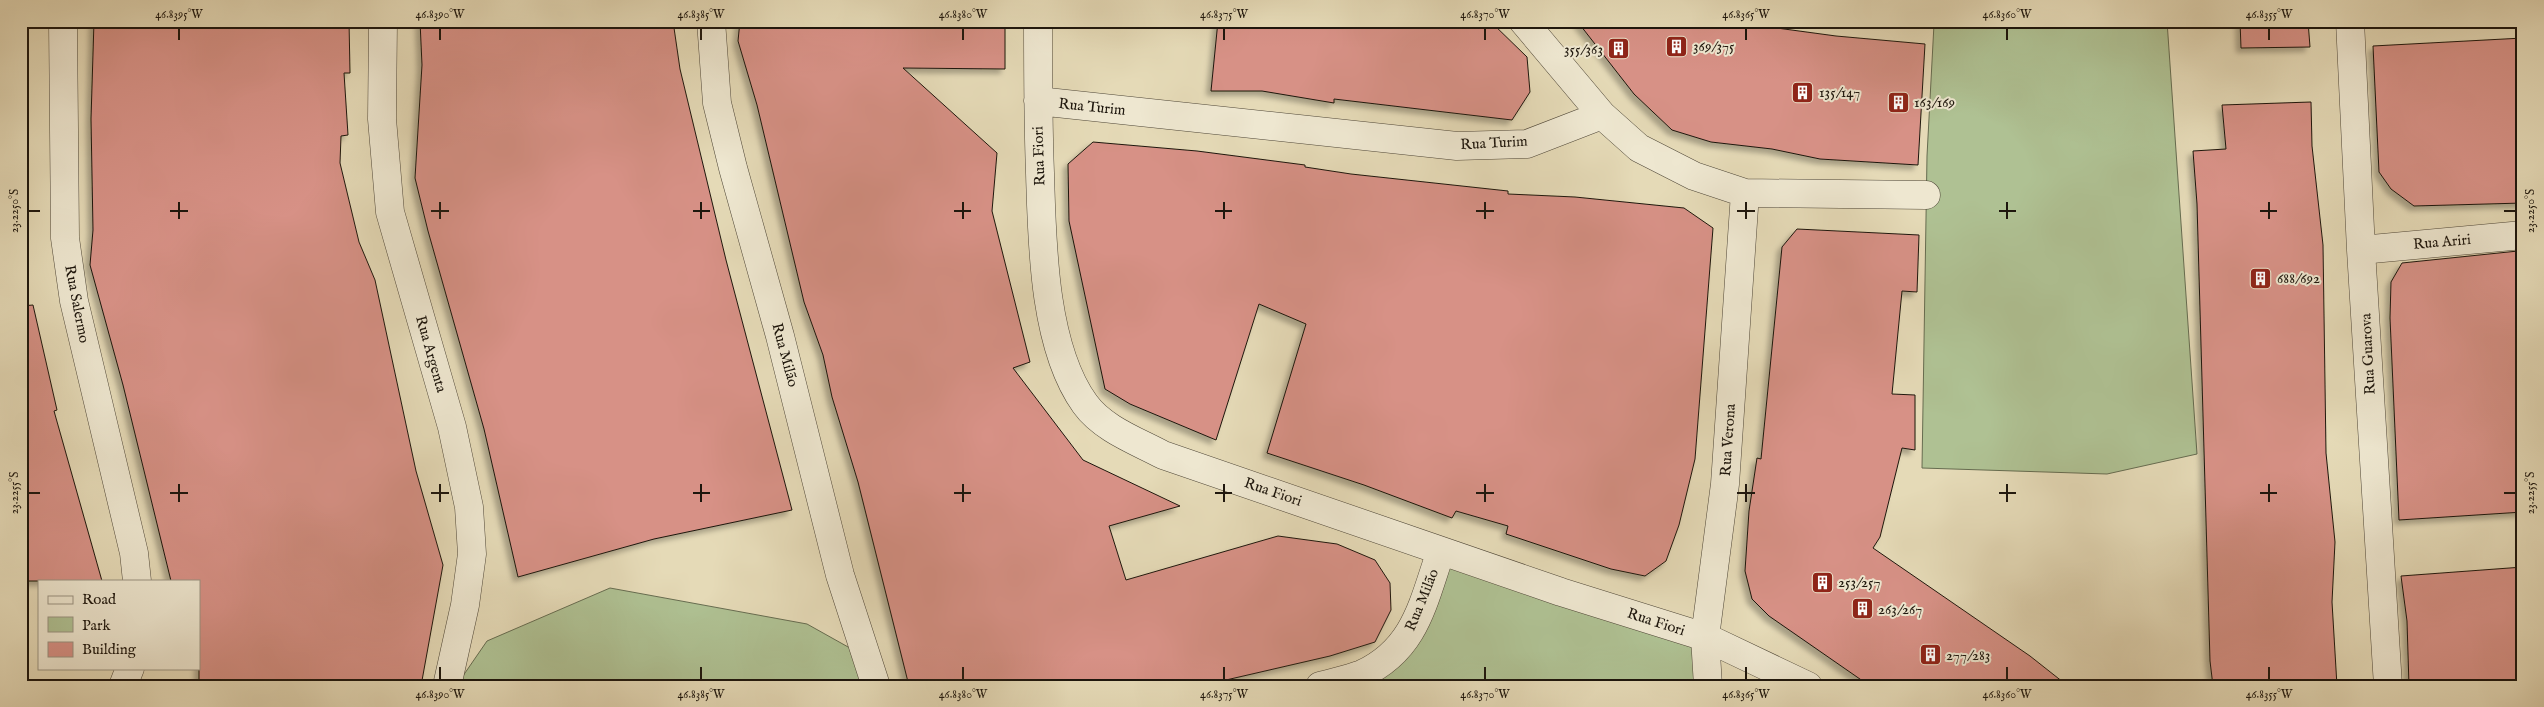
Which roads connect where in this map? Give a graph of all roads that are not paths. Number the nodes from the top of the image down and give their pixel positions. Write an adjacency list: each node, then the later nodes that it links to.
1 (64, 21): 14 (street, Rua Salermo)
2 (383, 21): 18 (street, Rua Argenta)
3 (711, 21): 19 (street, Rua Milão)
4 (1038, 21): 7 (street, Rua Fiori)
5 (1523, 21): 8 (street)
6 (2350, 21): 12 (street, Rua Guarova)
7 (1038, 101): 8 (street, Rua Turim); 13 (street, Rua Fiori)
8 (1602, 115): 9 (street)
9 (1744, 193): 10 (street); 15 (street, Rua Verona)
10 (1926, 195)
11 (2523, 235): 12 (street, Rua Ariri)
12 (2362, 250): 23 (street, Rua Guarova)
13 (1440, 551): 15 (street, Rua Fiori); 20 (street, Rua Milão)
14 (137, 580)
15 (1705, 637): 21 (street, Rua Verona); 22 (street, Rua Fiori)
16 (129, 670): 17 (street)
17 (123, 686)
18 (446, 686)
19 (876, 686)
20 (1320, 686)
21 (1708, 686)
22 (1808, 686)
23 (2388, 686)

